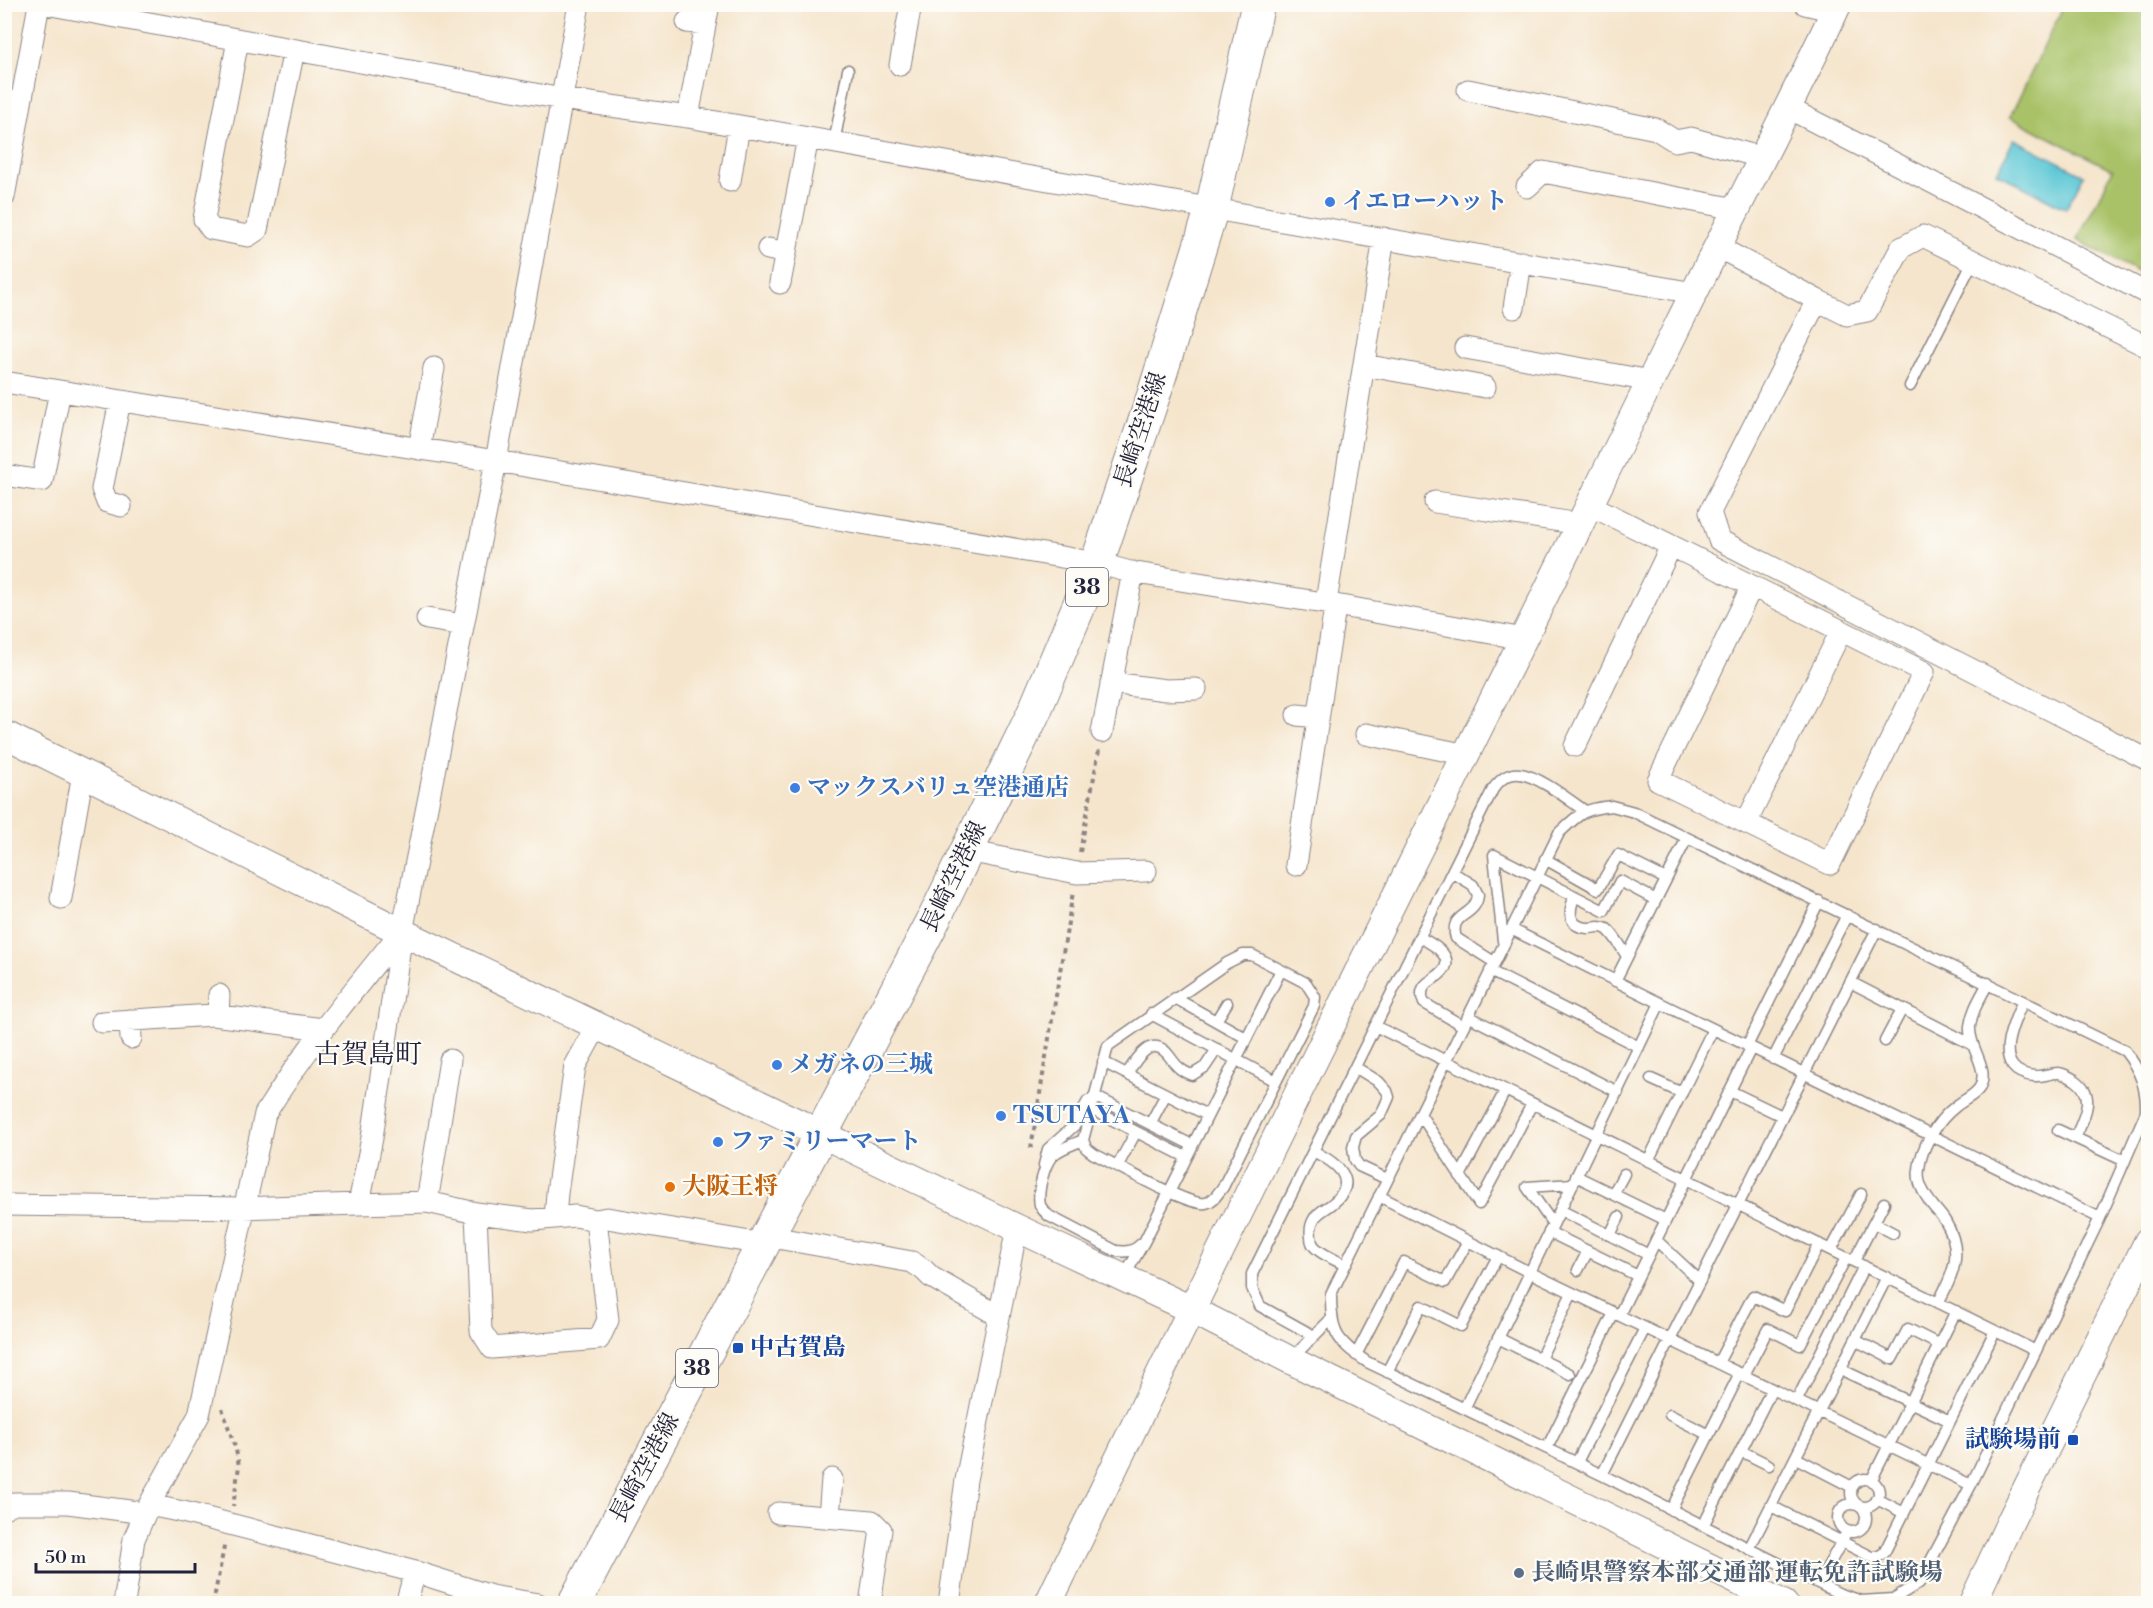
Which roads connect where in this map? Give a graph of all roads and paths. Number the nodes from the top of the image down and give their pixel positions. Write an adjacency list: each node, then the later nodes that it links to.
1 (39, 4): 24 (street)
2 (46, 4): 8 (street)
3 (579, 4): 15 (street)
4 (911, 4): 12 (street)
5 (1258, 4): 25 (main road, 長崎空港線 / 38)
6 (1805, 4): 7 (street)
7 (1836, 8): 16 (street)
8 (137, 13): 10 (street)
9 (701, 17): 17 (street)
10 (238, 40): 11 (street); 11 (street)
11 (294, 50): 15 (street)
12 (900, 65)
13 (848, 70): 20 (lane)
14 (1468, 90): 21 (street)
15 (562, 99): 17 (street); 47 (street)
16 (1788, 108): 21 (street); 33 (street)
17 (688, 117): 18 (street)
18 (739, 126): 19 (street); 22 (street)
19 (808, 138): 20 (street); 31 (street)
20 (834, 143): 25 (street)
21 (1763, 158): 26 (street)
22 (730, 181)
23 (1527, 187): 26 (street)
24 (4, 197)
25 (1212, 208): 27 (street); 53 (main road, 長崎空港線 / 38)
26 (1736, 209): 28 (street)
27 (1384, 238): 30 (street); 38 (street)
28 (1718, 247): 32 (street); 34 (street)
29 (1973, 261): 34 (street); 36 (street); 42 (lane)
30 (1521, 262): 32 (street); 35 (street)
31 (780, 283)
32 (1694, 293): 40 (street)
33 (2148, 294)
34 (1817, 300): 68 (street)
35 (1514, 308)
36 (2148, 347)
37 (1465, 348): 40 (street)
38 (1364, 365): 43 (street); 56 (street)
39 (434, 368): 46 (street)
40 (1651, 381): 51 (street)
41 (4, 382): 44 (street)
42 (1910, 386)
43 (1485, 387)
44 (60, 391): 45 (street); 48 (street)
45 (120, 400): 46 (street); 50 (street)
46 (420, 449): 47 (street)
47 (496, 461): 53 (street); 58 (street)
48 (4, 475)
49 (1435, 502): 51 (street)
50 (121, 506)
51 (1585, 515): 52 (street); 60 (street)
52 (1671, 546): 55 (street); 66 (street)
53 (1096, 563): 54 (street); 73 (main road, 長崎空港線 / 38)
54 (1133, 572): 56 (street); 61 (street)
55 (1752, 586): 59 (street); 71 (street)
56 (1330, 604): 60 (street); 75 (street)
57 (427, 619): 58 (street)
58 (463, 625): 88 (street)
59 (1841, 631): 71 (street); 71 (street)
60 (1524, 639): 67 (street)
61 (1111, 683): 62 (street); 63 (street)
62 (1196, 689)
63 (1102, 732): 78 (path)
64 (4, 734): 69 (street)
65 (1366, 734): 67 (street)
66 (1575, 746)
67 (1467, 755): 201 (street)
68 (2148, 760)
69 (83, 773): 82 (street); 88 (street)
70 (1585, 811): 72 (lane); 74 (lane); 77 (lane)
71 (1746, 823)
72 (1687, 838): 80 (lane); 84 (lane)
73 (968, 851): 78 (street); 141 (main road, 長崎空港線 / 38)
74 (1545, 860): 79 (lane); 80 (lane)
75 (1296, 865)
76 (1146, 871): 78 (street)
77 (1452, 872): 89 (lane); 92 (lane)
78 (1077, 873): 149 (path)
79 (1537, 878): 81 (lane); 86 (lane); 90 (lane)
80 (1666, 879): 83 (lane)
81 (1575, 897): 83 (lane); 91 (lane)
82 (61, 898)
83 (1656, 900): 91 (lane)
84 (1819, 901): 85 (lane); 114 (lane)
85 (1847, 915): 87 (lane); 117 (lane)
86 (1511, 929): 90 (lane); 94 (lane)
87 (1877, 929): 95 (lane); 96 (lane)
88 (402, 932): 106 (street); 108 (street); 165 (street)
89 (1419, 937): 104 (lane); 107 (lane)
90 (1504, 943): 92 (lane)
91 (1627, 956): 94 (lane)
92 (1492, 966): 104 (lane); 113 (lane)
93 (1281, 970): 97 (lane); 110 (lane); 125 (lane)
94 (1615, 981): 100 (lane)
95 (1850, 982): 101 (lane); 122 (lane)
96 (1988, 983): 98 (lane); 112 (lane)
97 (1175, 998): 102 (lane); 103 (lane)
98 (2024, 1001): 144 (lane); 151 (lane)
99 (1227, 1002): 103 (lane)
100 (1660, 1003): 109 (lane); 113 (lane)
101 (1902, 1009): 111 (lane); 112 (lane)
102 (1151, 1014): 115 (lane); 120 (lane)
103 (1216, 1021): 110 (lane)
104 (1466, 1021): 119 (lane); 129 (lane)
105 (102, 1022): 108 (street)
106 (597, 1026): 141 (street); 172 (street)
107 (1375, 1026): 119 (lane); 121 (lane)
108 (323, 1029): 168 (street)
109 (1713, 1029): 114 (lane); 130 (lane)
110 (1246, 1038): 116 (lane)
111 (1885, 1041)
112 (1971, 1044): 143 (lane)
113 (1639, 1047): 129 (lane)
114 (1749, 1047): 117 (lane); 128 (lane)
115 (1217, 1049): 116 (lane); 123 (lane)
116 (1235, 1059): 125 (lane); 136 (lane)
117 (1773, 1059): 122 (lane)
118 (450, 1060): 163 (street)
119 (1446, 1060): 127 (lane); 135 (lane)
120 (1102, 1062): 123 (lane); 126 (lane)
121 (1355, 1067): 147 (lane); 156 (lane)
122 (1803, 1073): 137 (lane); 143 (lane)
123 (1127, 1074): 131 (lane)
124 (1651, 1079): 130 (lane)
125 (1276, 1081): 159 (lane)
126 (1097, 1082): 132 (lane); 153 (lane)
127 (1505, 1091): 133 (lane); 155 (lane)
128 (1730, 1091): 137 (lane); 157 (lane)
129 (1618, 1092): 142 (lane)
130 (1682, 1093): 150 (lane)
131 (1166, 1094): 136 (lane); 138 (lane)
132 (1094, 1096): 134 (lane); 138 (lane)
133 (1532, 1104): 142 (lane); 155 (lane)
134 (1091, 1109): 140 (lane); 145 (lane)
135 (1420, 1114): 155 (lane); 156 (lane)
136 (1207, 1115): 146 (lane)
137 (1782, 1116): 167 (lane)
138 (1150, 1124): 146 (lane)
139 (2058, 1130): 144 (lane)
140 (1136, 1132): 148 (lane); 152 (lane)
141 (820, 1133): 177 (street); 181 (main road, 長崎空港線 / 38)
142 (1596, 1136): 150 (lane); 158 (lane)
143 (1932, 1136): 173 (lane); 200 (lane)
144 (2075, 1138): 151 (lane)
145 (1083, 1140): 152 (lane); 153 (lane)
146 (1192, 1145): 148 (lane)
147 (1313, 1151): 192 (lane); 208 (lane)
148 (1186, 1157): 159 (lane)
149 (1029, 1160)
150 (1648, 1161): 157 (lane)
151 (2125, 1161): 173 (lane)
152 (1118, 1165): 159 (lane)
153 (1043, 1171): 185 (lane)
154 (1624, 1174): 160 (lane)
155 (1460, 1176)
156 (1388, 1179): 162 (lane)
157 (1686, 1179): 167 (lane); 175 (lane)
158 (1575, 1180): 160 (lane); 169 (lane); 178 (lane)
159 (1169, 1191): 185 (lane)
160 (1613, 1194): 175 (lane)
161 (1862, 1194): 187 (lane)
162 (1379, 1196): 183 (lane); 192 (lane)
163 (427, 1202): 165 (street); 170 (street)
164 (1884, 1203): 176 (lane)
165 (359, 1204): 168 (street)
166 (4, 1205): 168 (street)
167 (1738, 1205): 186 (lane); 198 (lane)
168 (243, 1208): 222 (street)
169 (1560, 1210): 178 (lane); 180 (lane)
170 (476, 1213): 172 (street); 174 (street)
171 (1619, 1217): 180 (lane)
172 (555, 1218): 174 (street)
173 (2100, 1218): 213 (lane)
174 (596, 1220): 181 (street)
175 (1666, 1220): 182 (lane)
176 (1874, 1223): 179 (lane); 191 (lane)
177 (1017, 1228): 197 (street); 204 (street)
178 (1551, 1228): 188 (lane); 194 (lane)
179 (1893, 1233)
180 (1610, 1235): 189 (lane)
181 (764, 1240): 204 (street); 262 (main road, 長崎空港線 / 38)
182 (1656, 1240): 189 (lane); 198 (lane)
183 (1467, 1241): 190 (lane); 214 (lane)
184 (2148, 1241): 267 (street)
185 (1144, 1242): 197 (lane)
186 (1819, 1244): 187 (lane); 217 (lane)
187 (1831, 1250): 191 (lane)
188 (1588, 1251): 193 (lane); 195 (lane)
189 (1649, 1255): 195 (lane)
190 (1498, 1256): 194 (lane); 219 (lane)
191 (1854, 1262): 196 (lane); 221 (lane); 224 (lane)
192 (1345, 1265): 205 (lane)
193 (1578, 1270)
194 (1529, 1272): 199 (lane); 209 (lane)
195 (1638, 1276): 203 (lane)
196 (1887, 1277): 200 (lane); 211 (lane)
197 (1124, 1278): 201 (street)
198 (1700, 1281): 210 (lane)
199 (1572, 1293): 203 (lane); 215 (lane)
200 (1938, 1303): 202 (lane)
201 (1190, 1309): 216 (street); 265 (street)
202 (1956, 1311): 207 (lane); 212 (lane)
203 (1616, 1314): 206 (lane); 232 (lane)
204 (999, 1316): 264 (street)
205 (1331, 1319): 208 (lane); 214 (lane)
206 (1645, 1328): 210 (lane); 235 (lane)
207 (1995, 1331): 213 (lane); 229 (lane)
208 (1314, 1336): 216 (lane)
209 (1498, 1338): 215 (lane); 226 (lane)
210 (1670, 1340): 217 (lane); 238 (lane)
211 (1855, 1340): 212 (lane); 218 (lane)
212 (1940, 1344): 225 (lane)
213 (2036, 1351): 241 (lane)
214 (1356, 1355): 219 (lane)
215 (1540, 1359): 220 (lane)
216 (1290, 1360): 266 (street)
217 (1718, 1363): 221 (lane)
218 (1840, 1369): 225 (lane); 227 (lane)
219 (1387, 1372): 226 (lane)
220 (1570, 1374)
221 (1742, 1374): 223 (lane); 230 (lane)
222 (206, 1388): 247 (street); 252 (path)
223 (1772, 1389): 224 (lane); 233 (lane)
224 (1797, 1400): 227 (lane)
225 (1911, 1403): 229 (lane); 231 (lane)
226 (1464, 1409): 232 (lane)
227 (1819, 1411): 231 (lane); 234 (lane)
228 (1670, 1416): 230 (lane)
229 (1950, 1422): 236 (lane)
230 (1709, 1435): 248 (lane)
231 (1890, 1445): 236 (lane); 240 (lane)
232 (1547, 1448): 235 (lane)
233 (1741, 1451): 237 (lane); 253 (lane)
234 (1796, 1458): 242 (lane); 244 (lane)
235 (1577, 1462): 238 (lane)
236 (1929, 1463): 241 (lane); 250 (lane)
237 (1769, 1465)
238 (1602, 1475): 248 (lane)
239 (832, 1479): 251 (street)
240 (1871, 1481): 242 (lane); 243 (lane)
241 (1971, 1485): 257 (lane)
242 (1852, 1487): 245 (lane)
243 (1877, 1499): 245 (lane); 250 (lane)
244 (1772, 1506): 254 (lane); 255 (lane)
245 (1858, 1506): 254 (lane); 254 (lane)
246 (4, 1508): 247 (street)
247 (147, 1509): 252 (street); 258 (street)
248 (1671, 1510): 253 (lane)
249 (778, 1513): 251 (street)
250 (1904, 1513): 254 (lane)
251 (829, 1517): 263 (street)
252 (229, 1524): 256 (street); 259 (path)
253 (1703, 1526): 255 (lane)
254 (1844, 1537): 257 (lane)
255 (1749, 1550): 257 (lane)
256 (415, 1572): 260 (street); 261 (street)
257 (1819, 1584)
258 (124, 1604)
259 (213, 1604)
260 (406, 1604)
261 (538, 1604)
262 (574, 1604)
263 (870, 1604)
264 (949, 1604)
265 (1048, 1604)
266 (1784, 1604)
267 (1972, 1604)

